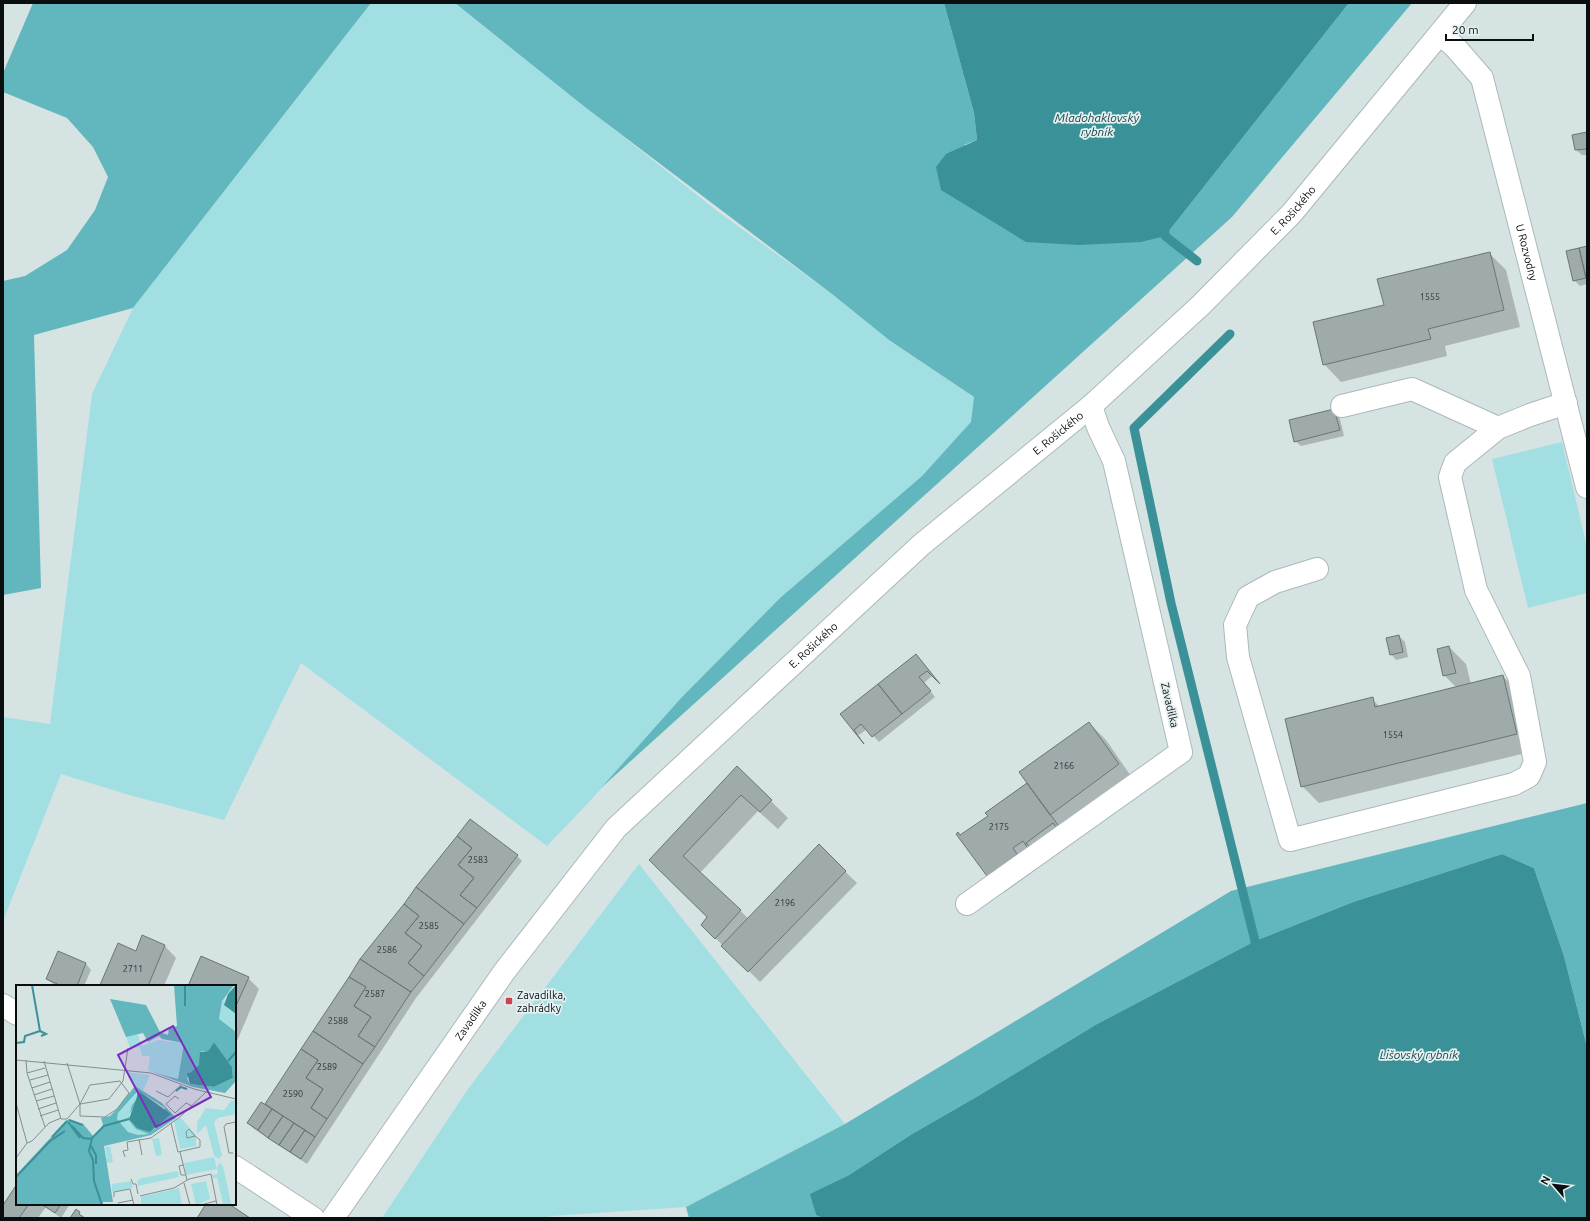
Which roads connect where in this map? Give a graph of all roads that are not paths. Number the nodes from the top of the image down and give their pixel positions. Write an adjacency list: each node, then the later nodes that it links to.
1 (1465, 3): 2 (street, E. Rošického)
2 (1440, 34): 3 (street, U Rozvodny); 4 (street, E. Rošického)
3 (1566, 403): 6 (street); 7 (street, U Rozvodny)
4 (1091, 406): 9 (street, E. Rošického); 10 (street, Zavadilka)
5 (1342, 406): 6 (street)
6 (1498, 428): 8 (street)
7 (1587, 487)
8 (1317, 569)
9 (616, 828): 15 (street, Zavadilka)
10 (967, 904)
11 (3, 1005): 12 (street)
12 (16, 1013)
13 (236, 1168): 14 (street)
14 (313, 1218)
15 (333, 1218)

